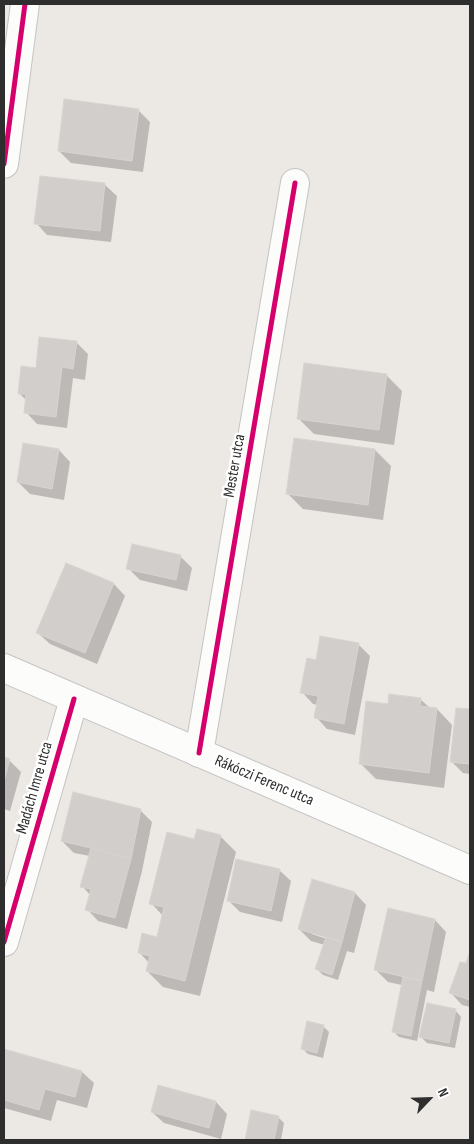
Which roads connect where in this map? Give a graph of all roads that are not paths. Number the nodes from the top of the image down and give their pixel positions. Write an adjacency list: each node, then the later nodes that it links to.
1 (25, 4): 2 (street)
2 (4, 164)
3 (295, 183): 6 (street, Mester utca)
4 (4, 668): 5 (street, Rákóczi Ferenc utca)
5 (74, 698): 6 (street, Rákóczi Ferenc utca); 8 (street, Madách Imre utca)
6 (199, 753): 7 (street, Rákóczi Ferenc utca)
7 (470, 870)
8 (4, 942)

